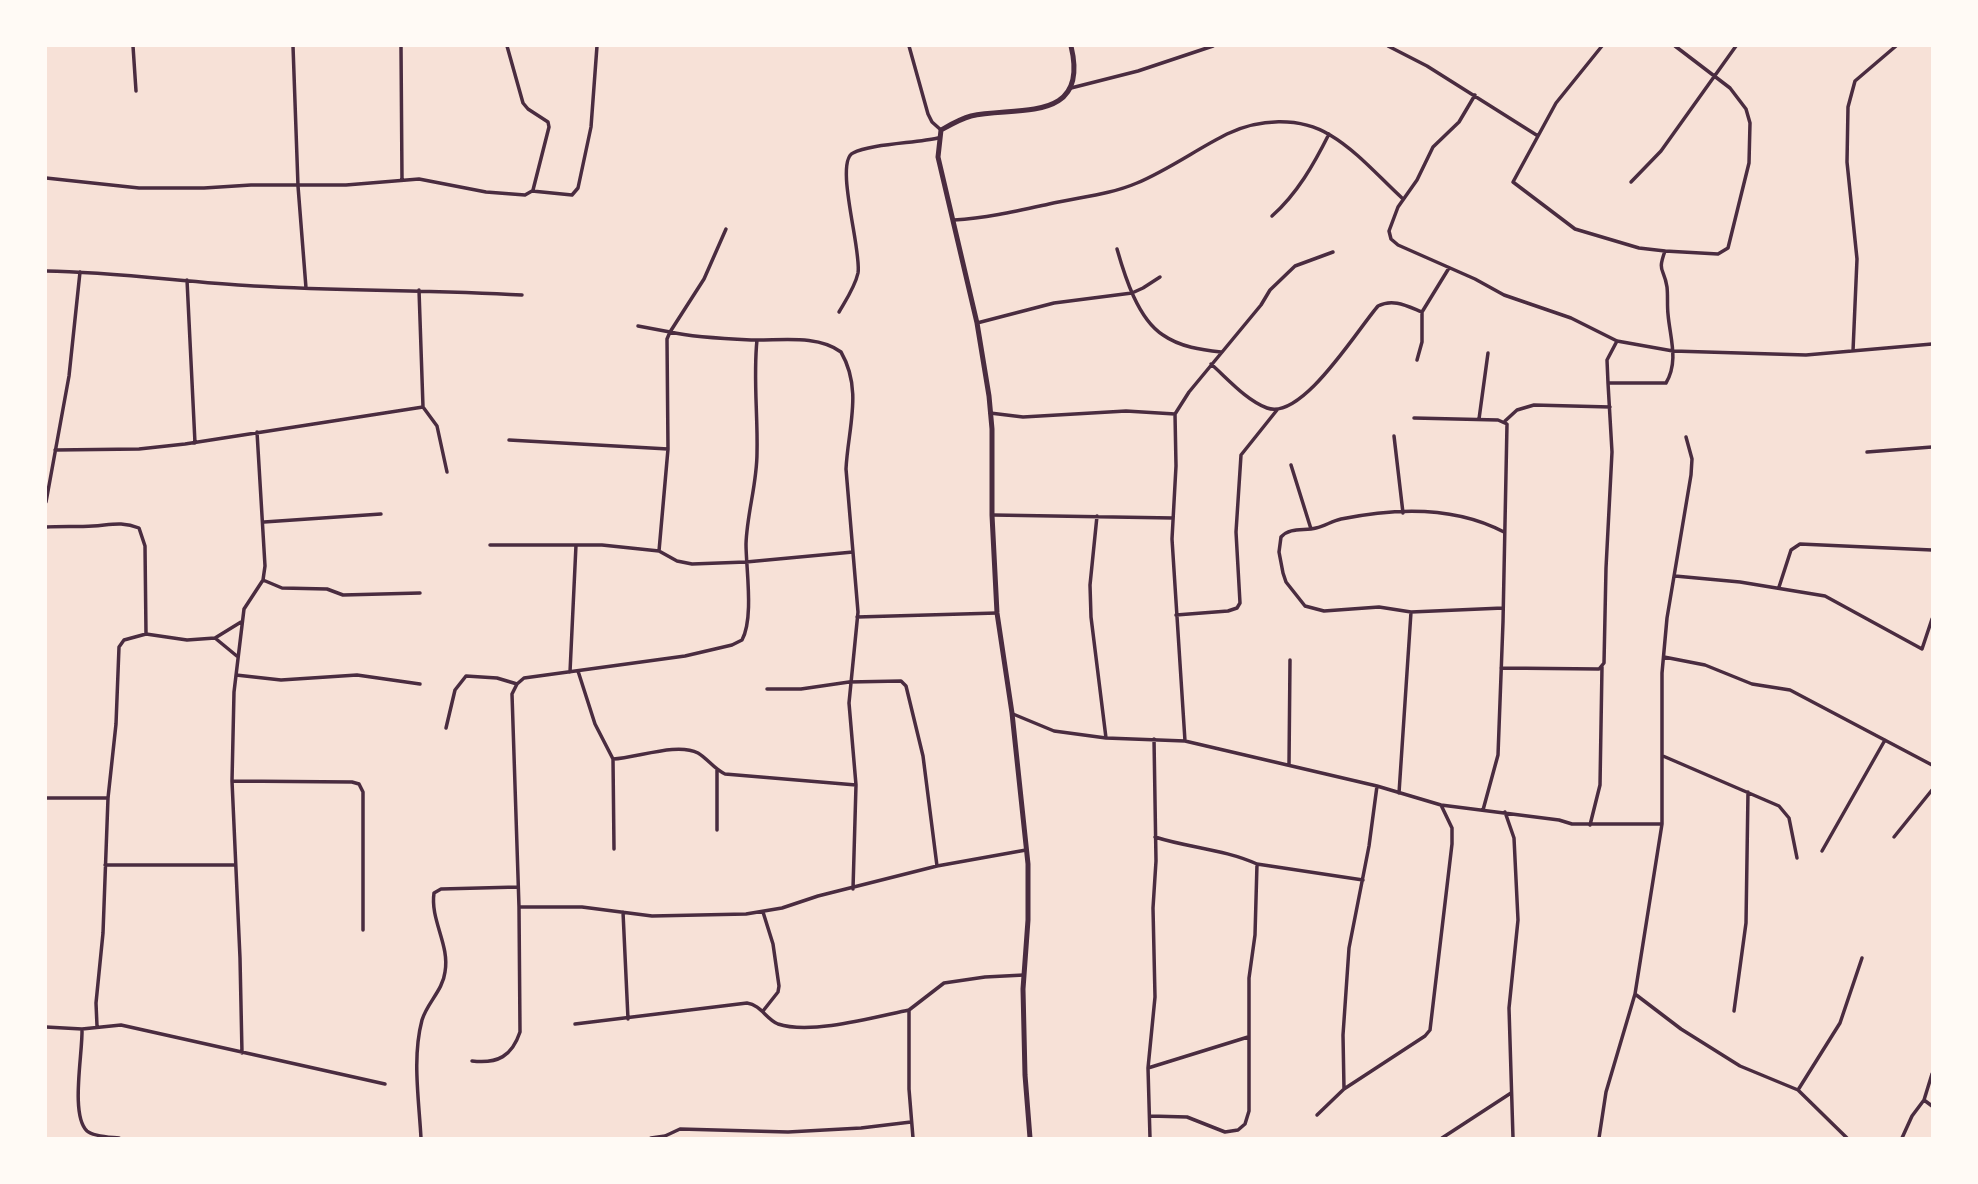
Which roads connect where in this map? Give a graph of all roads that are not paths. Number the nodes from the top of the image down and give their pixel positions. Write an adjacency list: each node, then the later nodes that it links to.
1 (133, 46): 16 (street)
2 (293, 46): 25 (street)
3 (401, 46): 23 (street)
4 (507, 46): 26 (street)
5 (597, 46): 26 (street)
6 (909, 46): 18 (street)
7 (1071, 46): 15 (street)
8 (1213, 46): 15 (street)
9 (1388, 46): 17 (street)
10 (1602, 46): 20 (street)
11 (1675, 46): 14 (street)
12 (1736, 46): 14 (street)
13 (1896, 46): 53 (street)
14 (1714, 75): 24 (street); 32 (street)
15 (1068, 89): 18 (street)
16 (136, 91)
17 (1475, 95): 20 (street); 27 (street)
18 (941, 130): 21 (street)
19 (1329, 134): 27 (street); 28 (street); 29 (street)
20 (1538, 136): 32 (street)
21 (938, 138): 29 (street); 43 (street)
22 (46, 178): 25 (street)
23 (401, 180): 25 (street); 26 (street)
24 (1631, 182)
25 (298, 187): 39 (street)
26 (533, 191)
27 (1402, 198): 34 (street)
28 (1272, 216)
29 (954, 220): 45 (street)
30 (726, 229): 47 (street)
31 (1117, 249): 41 (street)
32 (1665, 251): 51 (street)
33 (1333, 252): 52 (street)
34 (1449, 268): 44 (street); 49 (street)
35 (46, 271): 36 (street)
36 (80, 271): 38 (street); 73 (street)
37 (1160, 277): 41 (street)
38 (187, 280): 39 (street); 70 (street)
39 (306, 289): 40 (street)
40 (419, 290): 42 (street); 58 (street)
41 (1132, 293): 45 (street); 52 (street)
42 (522, 295)
43 (839, 312)
44 (1422, 312): 55 (street); 60 (street)
45 (977, 323): 61 (street)
46 (638, 326): 47 (street)
47 (670, 332): 48 (street); 72 (street)
48 (757, 340): 91 (street); 92 (street)
49 (1617, 341): 51 (street); 57 (street)
50 (1933, 345): 53 (street)
51 (1673, 351): 53 (street); 57 (street)
52 (1221, 352): 56 (street)
53 (1853, 352)
54 (1488, 353): 64 (street)
55 (1417, 360)
56 (1212, 364): 60 (street); 62 (street)
57 (1608, 383): 59 (street)
58 (423, 407): 66 (street); 76 (street)
59 (1610, 407): 65 (street); 109 (street)
60 (1277, 410): 100 (street)
61 (990, 413): 62 (street); 80 (street)
62 (1175, 414): 82 (street)
63 (1414, 418): 64 (street)
64 (1479, 419): 65 (street)
65 (1505, 421): 86 (street)
66 (257, 432): 70 (street); 83 (street)
67 (1394, 436): 78 (street)
68 (1686, 437): 93 (street)
69 (509, 440): 72 (street)
70 (195, 443): 73 (street)
71 (1933, 447): 74 (street)
72 (668, 449): 90 (street)
73 (55, 450): 77 (street)
74 (1867, 452)
75 (1291, 465): 85 (street)
76 (447, 472)
77 (46, 502)
78 (1403, 513): 85 (street); 86 (street)
79 (381, 514): 83 (street)
80 (992, 515): 81 (street); 99 (street)
81 (1097, 516): 82 (street); 120 (street)
82 (1173, 518): 100 (street)
83 (264, 522): 94 (street)
84 (46, 527): 104 (street)
85 (1311, 529): 98 (street)
86 (1504, 532): 97 (street)
87 (490, 545): 88 (street)
88 (576, 545): 90 (street); 112 (street)
89 (1933, 550): 95 (street)
90 (659, 551): 92 (street)
91 (853, 552): 92 (street); 101 (street)
92 (747, 562): 111 (street)
93 (1675, 576): 95 (street); 107 (street)
94 (263, 580): 96 (street); 103 (street)
95 (1779, 587): 102 (street)
96 (420, 593)
97 (1503, 608): 98 (street); 110 (street)
98 (1411, 611): 134 (street)
99 (998, 613): 101 (street); 118 (street)
100 (1176, 615): 123 (street)
101 (857, 617): 114 (street)
102 (1933, 619)
103 (241, 622): 105 (street); 106 (street)
104 (146, 634): 105 (street); 136 (street)
105 (215, 638): 106 (street)
106 (238, 657): 113 (street)
107 (1664, 657): 122 (street); 124 (street)
108 (1290, 660): 126 (street)
109 (1602, 667): 110 (street); 141 (street)
110 (1502, 668): 138 (street)
111 (578, 671): 112 (street); 125 (street)
112 (570, 673): 116 (street)
113 (236, 675): 115 (street); 129 (street)
114 (849, 682): 117 (street); 130 (street); 152 (street)
115 (420, 684)
116 (517, 684): 119 (street); 154 (street)
117 (767, 689)
118 (1012, 713): 120 (street); 146 (street)
119 (446, 728)
120 (1106, 738): 121 (street)
121 (1154, 739): 123 (street); 143 (street)
122 (1885, 740): 127 (street); 147 (street)
123 (1185, 741): 126 (street)
124 (1663, 756): 133 (street); 140 (street)
125 (613, 759): 128 (street); 145 (street)
126 (1289, 765): 131 (street)
127 (1933, 765)
128 (717, 770): 130 (street); 142 (street)
129 (233, 781): 151 (street); 159 (street)
130 (856, 785): 155 (street)
131 (1377, 786): 134 (street); 153 (street)
132 (1933, 790): 144 (street)
133 (1748, 792): 148 (street); 165 (street)
134 (1399, 793): 137 (street)
135 (46, 798): 136 (street)
136 (108, 798): 150 (street)
137 (1441, 805): 138 (street); 177 (street)
138 (1483, 810): 139 (street)
139 (1505, 812): 141 (street); 179 (street)
140 (1662, 824): 141 (street); 162 (street)
141 (1590, 825)
142 (717, 830)
143 (1155, 837): 149 (street); 174 (street)
144 (1894, 837)
145 (614, 849)
146 (1026, 850): 152 (street); 161 (street)
147 (1822, 851)
148 (1797, 858)
149 (1258, 864): 153 (street); 171 (street)
150 (105, 865): 151 (street); 168 (street)
151 (235, 865): 172 (street)
152 (937, 866): 155 (street)
153 (1363, 880): 177 (street)
154 (518, 887): 156 (street); 187 (street)
155 (853, 889): 158 (street)
156 (519, 908): 157 (street); 173 (street)
157 (623, 912): 158 (street); 166 (street)
158 (763, 912): 164 (street)
159 (363, 930)
160 (1862, 958): 178 (street)
161 (1024, 975): 163 (street); 190 (street)
162 (1634, 994): 178 (street); 194 (street)
163 (909, 1010): 164 (street); 184 (street)
164 (763, 1011): 166 (street)
165 (1734, 1011)
166 (628, 1019): 167 (street)
167 (575, 1024)
168 (97, 1026): 170 (street); 172 (street)
169 (46, 1027): 170 (street)
170 (82, 1029): 186 (street)
171 (1248, 1037): 174 (street); 183 (street)
172 (242, 1053): 176 (street)
173 (472, 1061)
174 (1148, 1068): 183 (street)
175 (1933, 1074): 180 (street)
176 (385, 1084)
177 (1344, 1090): 182 (street)
178 (1798, 1090): 195 (street)
179 (1511, 1093): 192 (street); 193 (street)
180 (1924, 1100): 181 (street); 196 (street)
181 (1933, 1107)
182 (1317, 1115)
183 (1150, 1116): 191 (street)
184 (911, 1122): 185 (street); 189 (street)
185 (666, 1137): 188 (street)
186 (119, 1139)
187 (421, 1139)
188 (651, 1139)
189 (913, 1139)
190 (1030, 1139)
191 (1150, 1139)
192 (1442, 1139)
193 (1513, 1139)
194 (1599, 1139)
195 (1847, 1139)
196 (1902, 1139)

